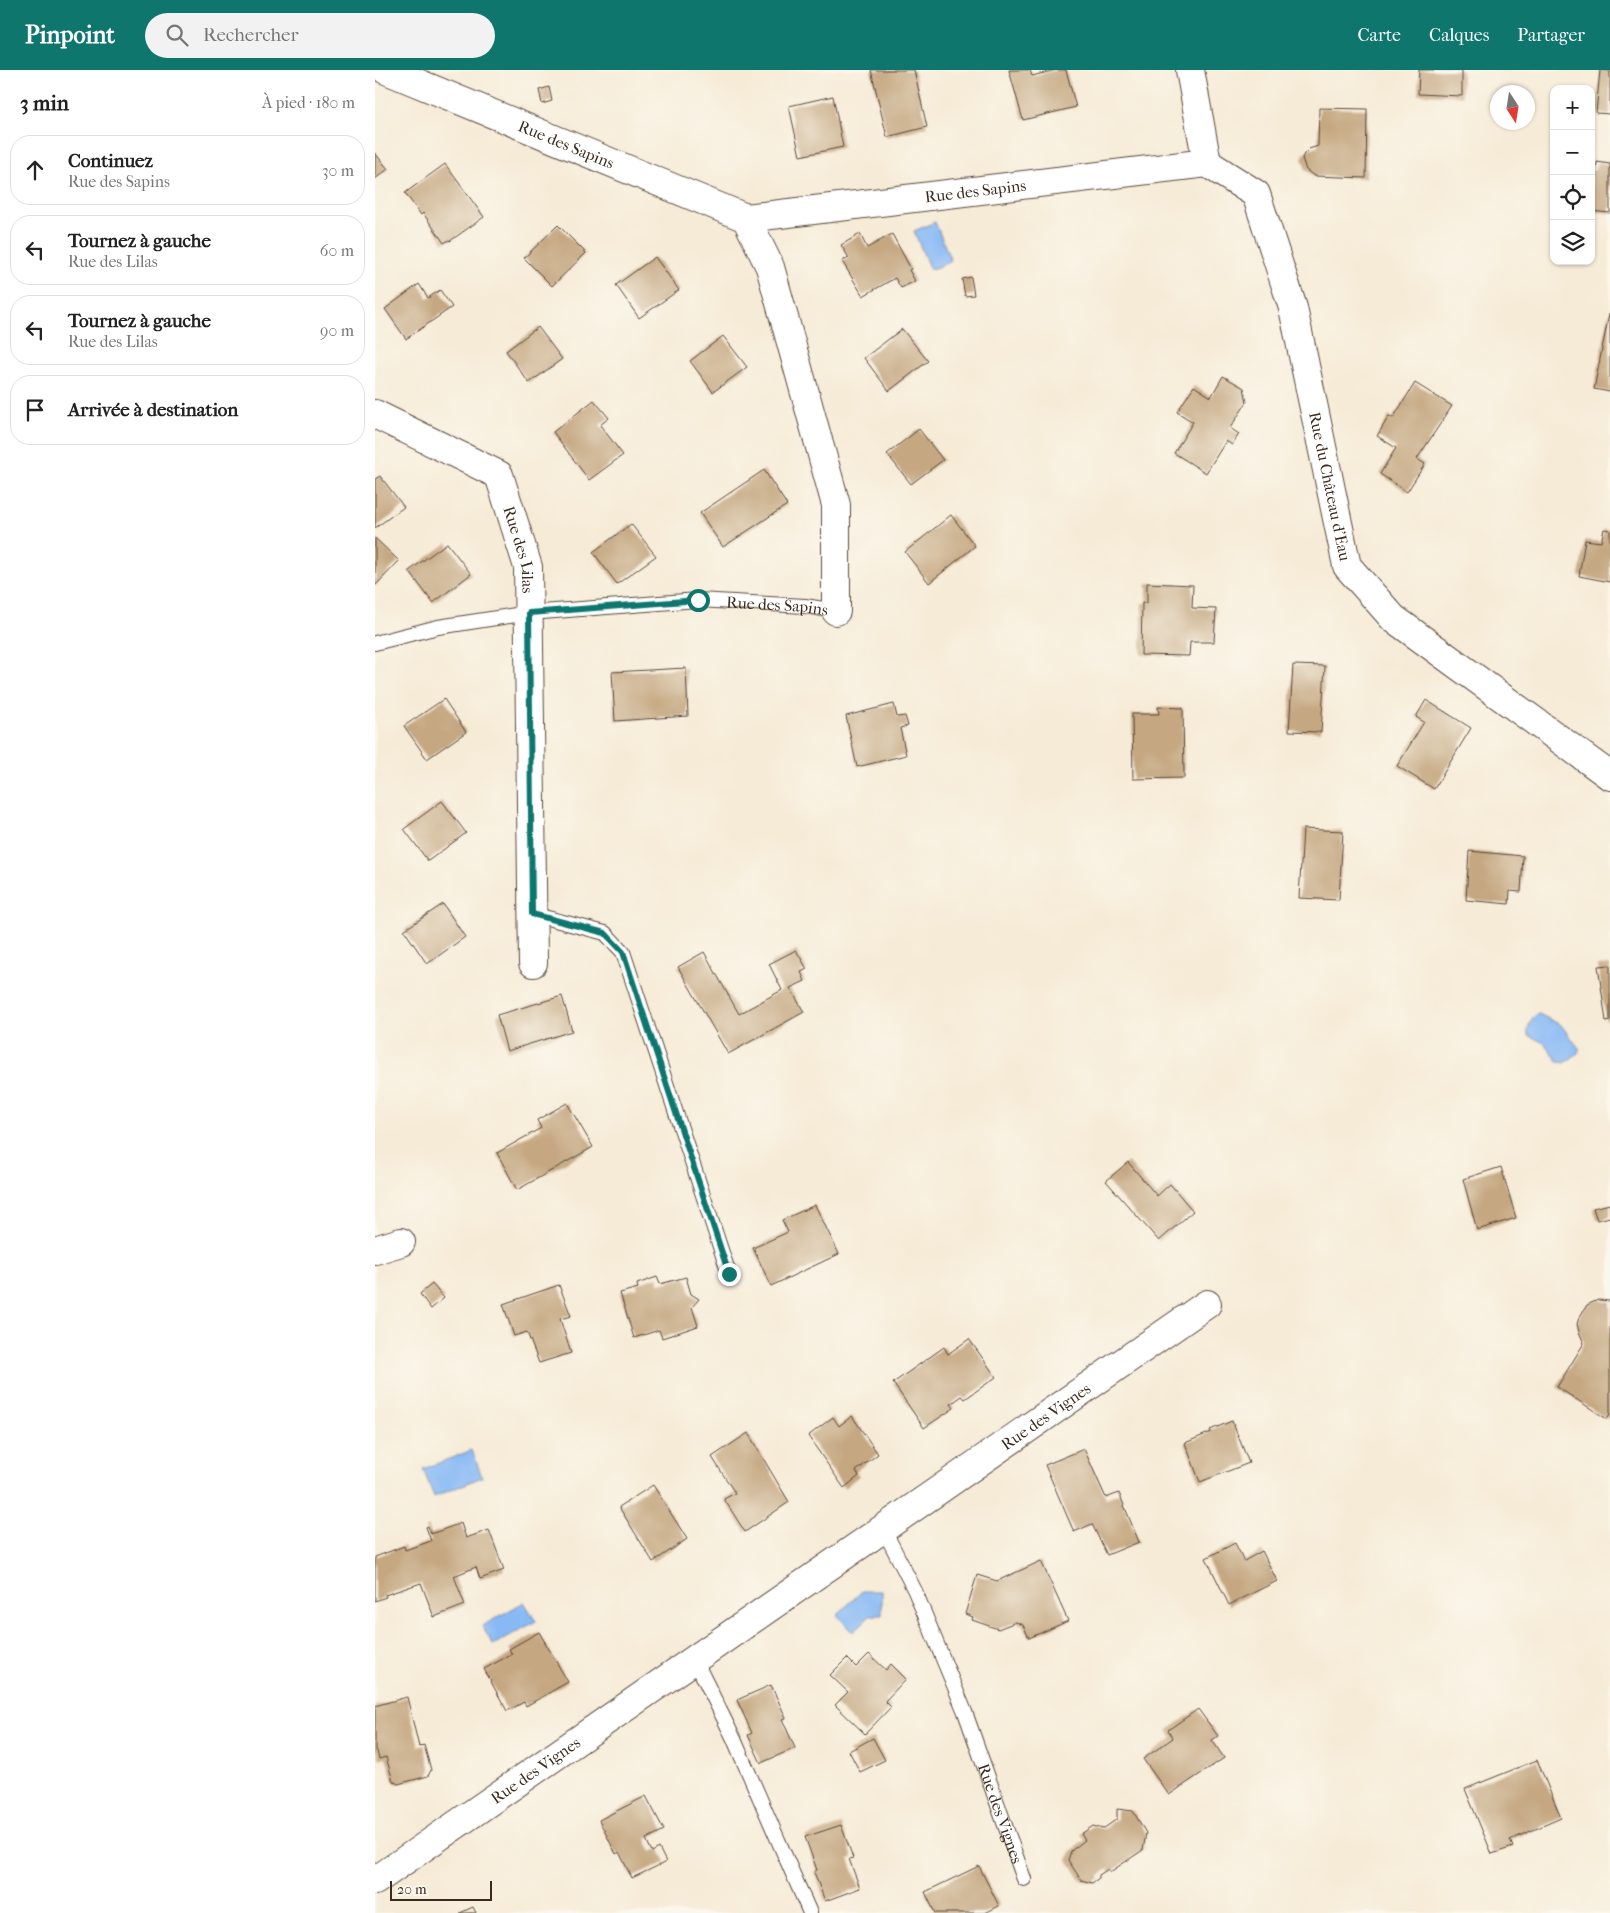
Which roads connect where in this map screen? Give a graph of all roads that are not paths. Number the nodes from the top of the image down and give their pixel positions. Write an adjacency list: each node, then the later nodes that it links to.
1 (386, 70): 4 (street, Rue des Sapins)
2 (1190, 70): 3 (street)
3 (1207, 163): 4 (street, Rue des Sapins); 9 (street, Rue du Château d'Eau)
4 (746, 218): 6 (street, Rue des Sapins)
5 (375, 414): 7 (street, Rue des Lilas)
6 (836, 611): 7 (lane, Rue des Sapins)
7 (529, 613): 8 (lane, Rue des Sapins); 10 (street, Rue des Lilas)
8 (375, 643)
9 (1610, 776)
10 (532, 914): 11 (street, Rue des Lilas); 14 (lane)
11 (533, 963)
12 (401, 1242): 13 (street)
13 (375, 1250)
14 (729, 1274)
15 (1207, 1304): 16 (street, Rue des Vignes)
16 (883, 1528): 17 (street, Rue des Vignes); 18 (lane, Rue des Vignes)
17 (694, 1658): 19 (street, Rue des Vignes); 20 (lane)
18 (1024, 1879)
19 (375, 1881)
20 (810, 1913)

